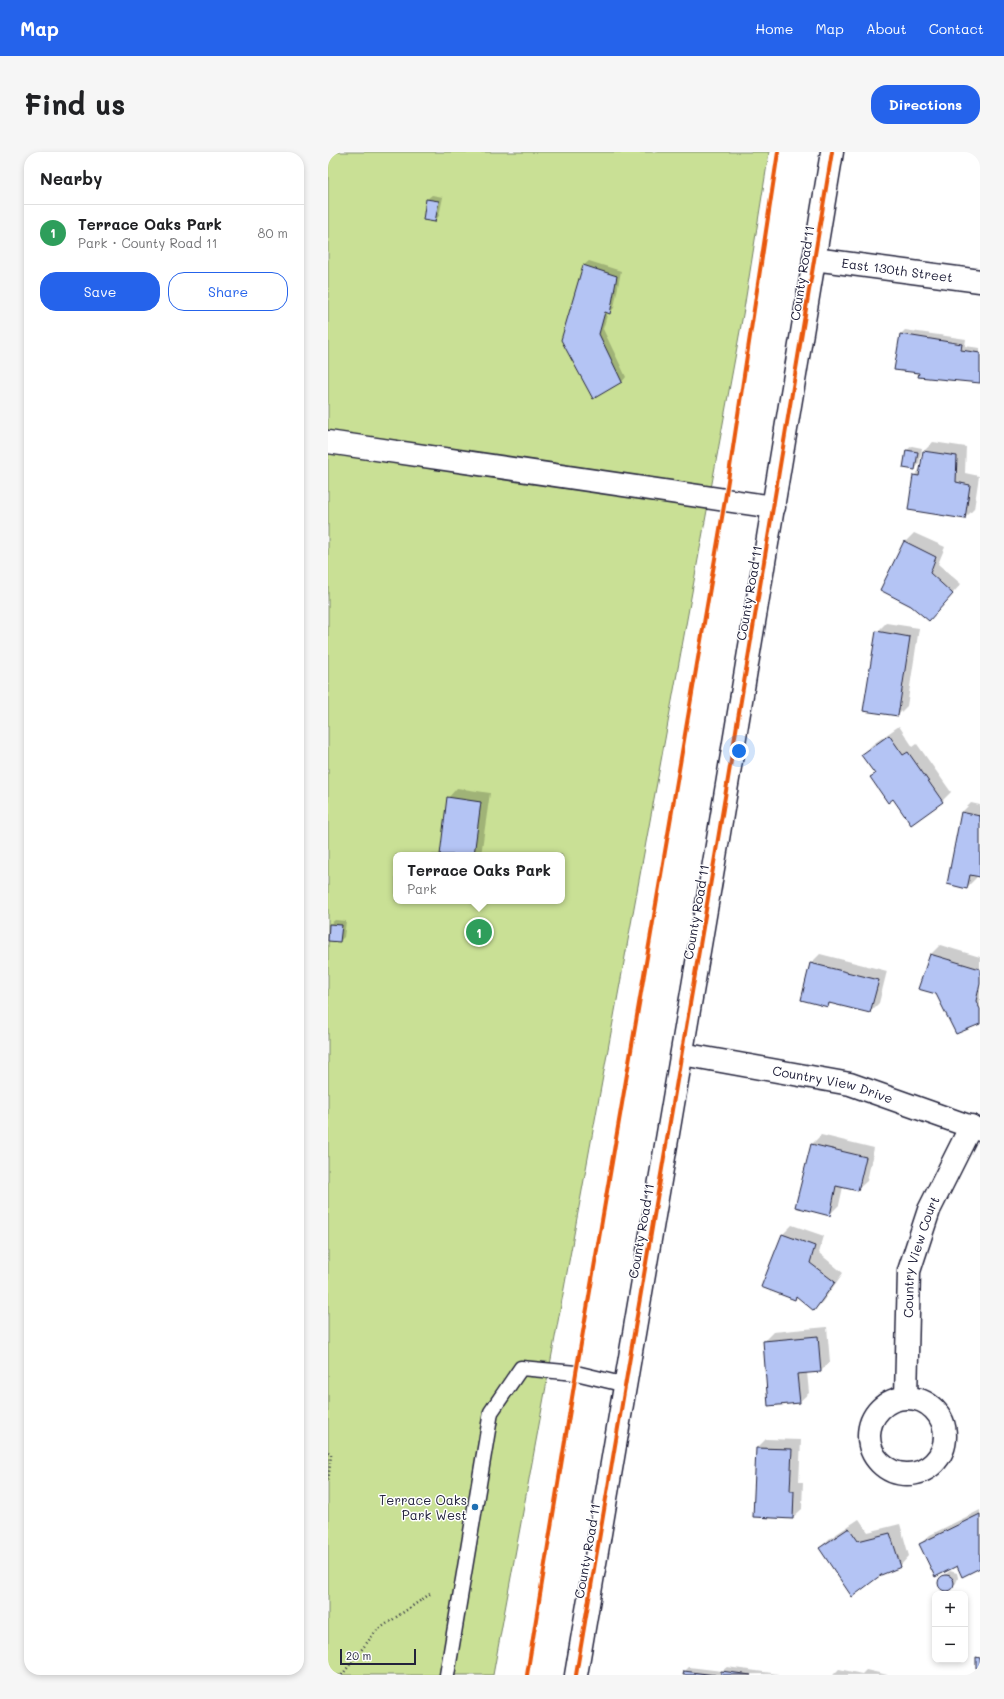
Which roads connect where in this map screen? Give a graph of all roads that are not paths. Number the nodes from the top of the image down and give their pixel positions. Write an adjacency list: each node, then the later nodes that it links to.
1 (832, 152): 2 (street, County Road 11)
2 (814, 260): 3 (street, East 130th Street); 5 (street, County Road 11)
3 (980, 281)
4 (328, 442): 5 (street)
5 (774, 507): 6 (street, County Road 11)
6 (682, 1054): 7 (street, Country View Drive); 8 (street, County Road 11)
7 (975, 1128): 9 (street, Country View Court)
8 (626, 1385): 10 (lane); 11 (street, County Road 11)
9 (906, 1397)
10 (447, 1675)
11 (576, 1675)

